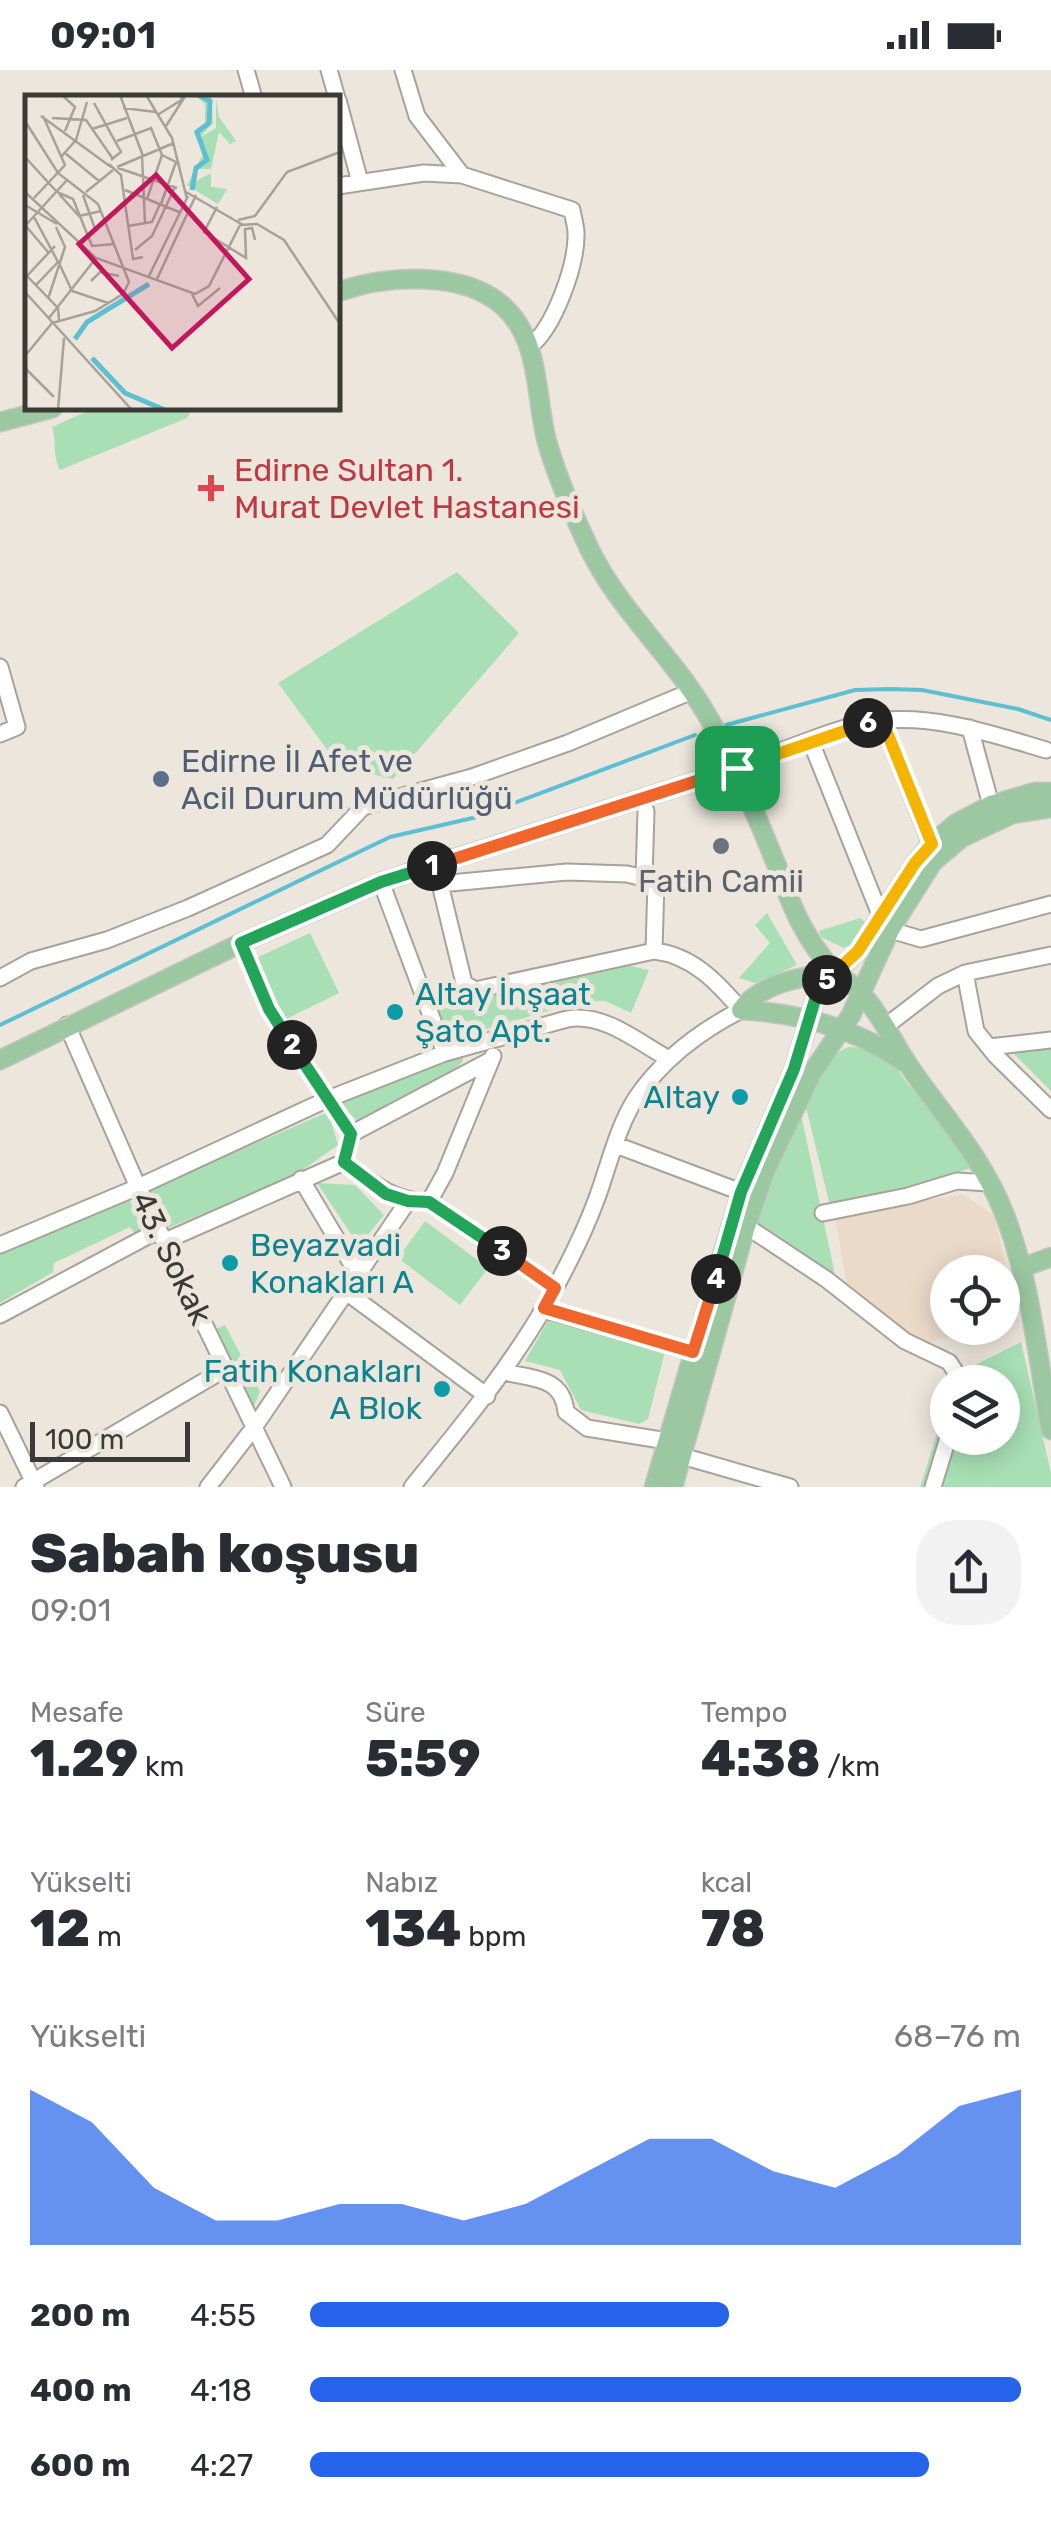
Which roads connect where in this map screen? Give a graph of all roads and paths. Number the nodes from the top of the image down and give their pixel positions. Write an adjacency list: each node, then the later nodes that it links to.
1 (246, 70): 4 (street)
2 (329, 70): 5 (street)
3 (403, 70): 7 (street)
4 (253, 95)
5 (336, 95)
6 (340, 110): 8 (street)
7 (462, 174): 8 (street); 11 (street)
8 (360, 182): 9 (street)
9 (340, 186)
10 (340, 291): 11 (main road)
11 (529, 348): 15 (main road)
12 (45, 410): 13 (main road)
13 (0, 422)
14 (0, 667): 18 (street)
15 (692, 691): 21 (main road); 36 (street)
16 (882, 720): 17 (street); 19 (street); 26 (street)
17 (970, 728): 20 (street); 23 (street)
18 (0, 734)
19 (811, 742): 21 (street); 30 (street)
20 (1046, 750)
21 (737, 768): 28 (main road); 34 (main road)
22 (1051, 792): 23 (main road)
23 (991, 805): 26 (main road)
24 (1051, 808): 30 (main road)
25 (646, 811): 27 (street)
26 (932, 844): 30 (main road)
27 (644, 878): 32 (street); 32 (street)
28 (381, 882): 31 (main road); 46 (street)
29 (1051, 904): 30 (street)
30 (885, 924): 34 (main road); 37 (main road)
31 (241, 943): 40 (main road); 51 (street)
32 (654, 951): 38 (street)
33 (1051, 955): 35 (street)
34 (834, 973): 37 (main road); 38 (main road); 39 (main road)
35 (965, 973): 41 (street); 45 (street)
36 (0, 978)
37 (860, 992): 41 (main road); 42 (main road)
38 (741, 1010): 39 (main road); 49 (street)
39 (811, 1018): 42 (main road); 59 (main road)
40 (67, 1025): 47 (main road); 58 (street, 43. Sokak)
41 (886, 1026): 50 (main road)
42 (842, 1029): 50 (main road); 63 (main road)
43 (500, 1039): 46 (street); 48 (street); 49 (street)
44 (1051, 1040): 45 (street)
45 (989, 1048): 52 (street)
46 (445, 1053): 51 (street)
47 (0, 1060)
48 (491, 1060): 53 (street); 61 (street)
49 (669, 1060): 54 (street)
50 (909, 1066): 57 (main road)
51 (328, 1099): 53 (street); 58 (street)
52 (1051, 1110)
53 (351, 1134): 55 (street)
54 (616, 1145): 59 (street); 69 (street)
55 (344, 1162): 56 (street); 60 (street)
56 (301, 1178): 64 (street); 68 (street)
57 (990, 1182): 62 (street); 67 (main road)
58 (138, 1188): 64 (street, 43. Sokak); 65 (street)
59 (741, 1192): 73 (main road)
60 (408, 1201): 61 (street); 68 (street)
61 (429, 1202): 69 (street)
62 (823, 1213)
63 (746, 1226): 74 (street); 84 (main road)
64 (162, 1236): 72 (street); 75 (street, 43. Sokak)
65 (0, 1245)
66 (1051, 1257): 67 (main road)
67 (1021, 1268): 76 (main road)
68 (357, 1273): 70 (street)
69 (555, 1288): 71 (street)
70 (345, 1291): 78 (street); 80 (street)
71 (544, 1308): 73 (street); 77 (street)
72 (0, 1314)
73 (693, 1352): 82 (main road)
74 (950, 1365)
75 (225, 1369): 80 (street, 43. Sokak); 85 (street)
76 (1046, 1370): 81 (main road)
77 (504, 1372): 78 (street); 82 (street)
78 (487, 1396): 88 (street)
79 (0, 1413): 85 (street)
80 (255, 1426): 86 (street); 87 (street, 43. Sokak)
81 (1051, 1430)
82 (667, 1440): 89 (main road)
83 (943, 1455): 92 (street)
84 (682, 1456): 90 (main road); 91 (street)
85 (32, 1485)
86 (208, 1487)
87 (283, 1487)
88 (412, 1487)
89 (654, 1487)
90 (674, 1487)
91 (790, 1487)
92 (934, 1487)

